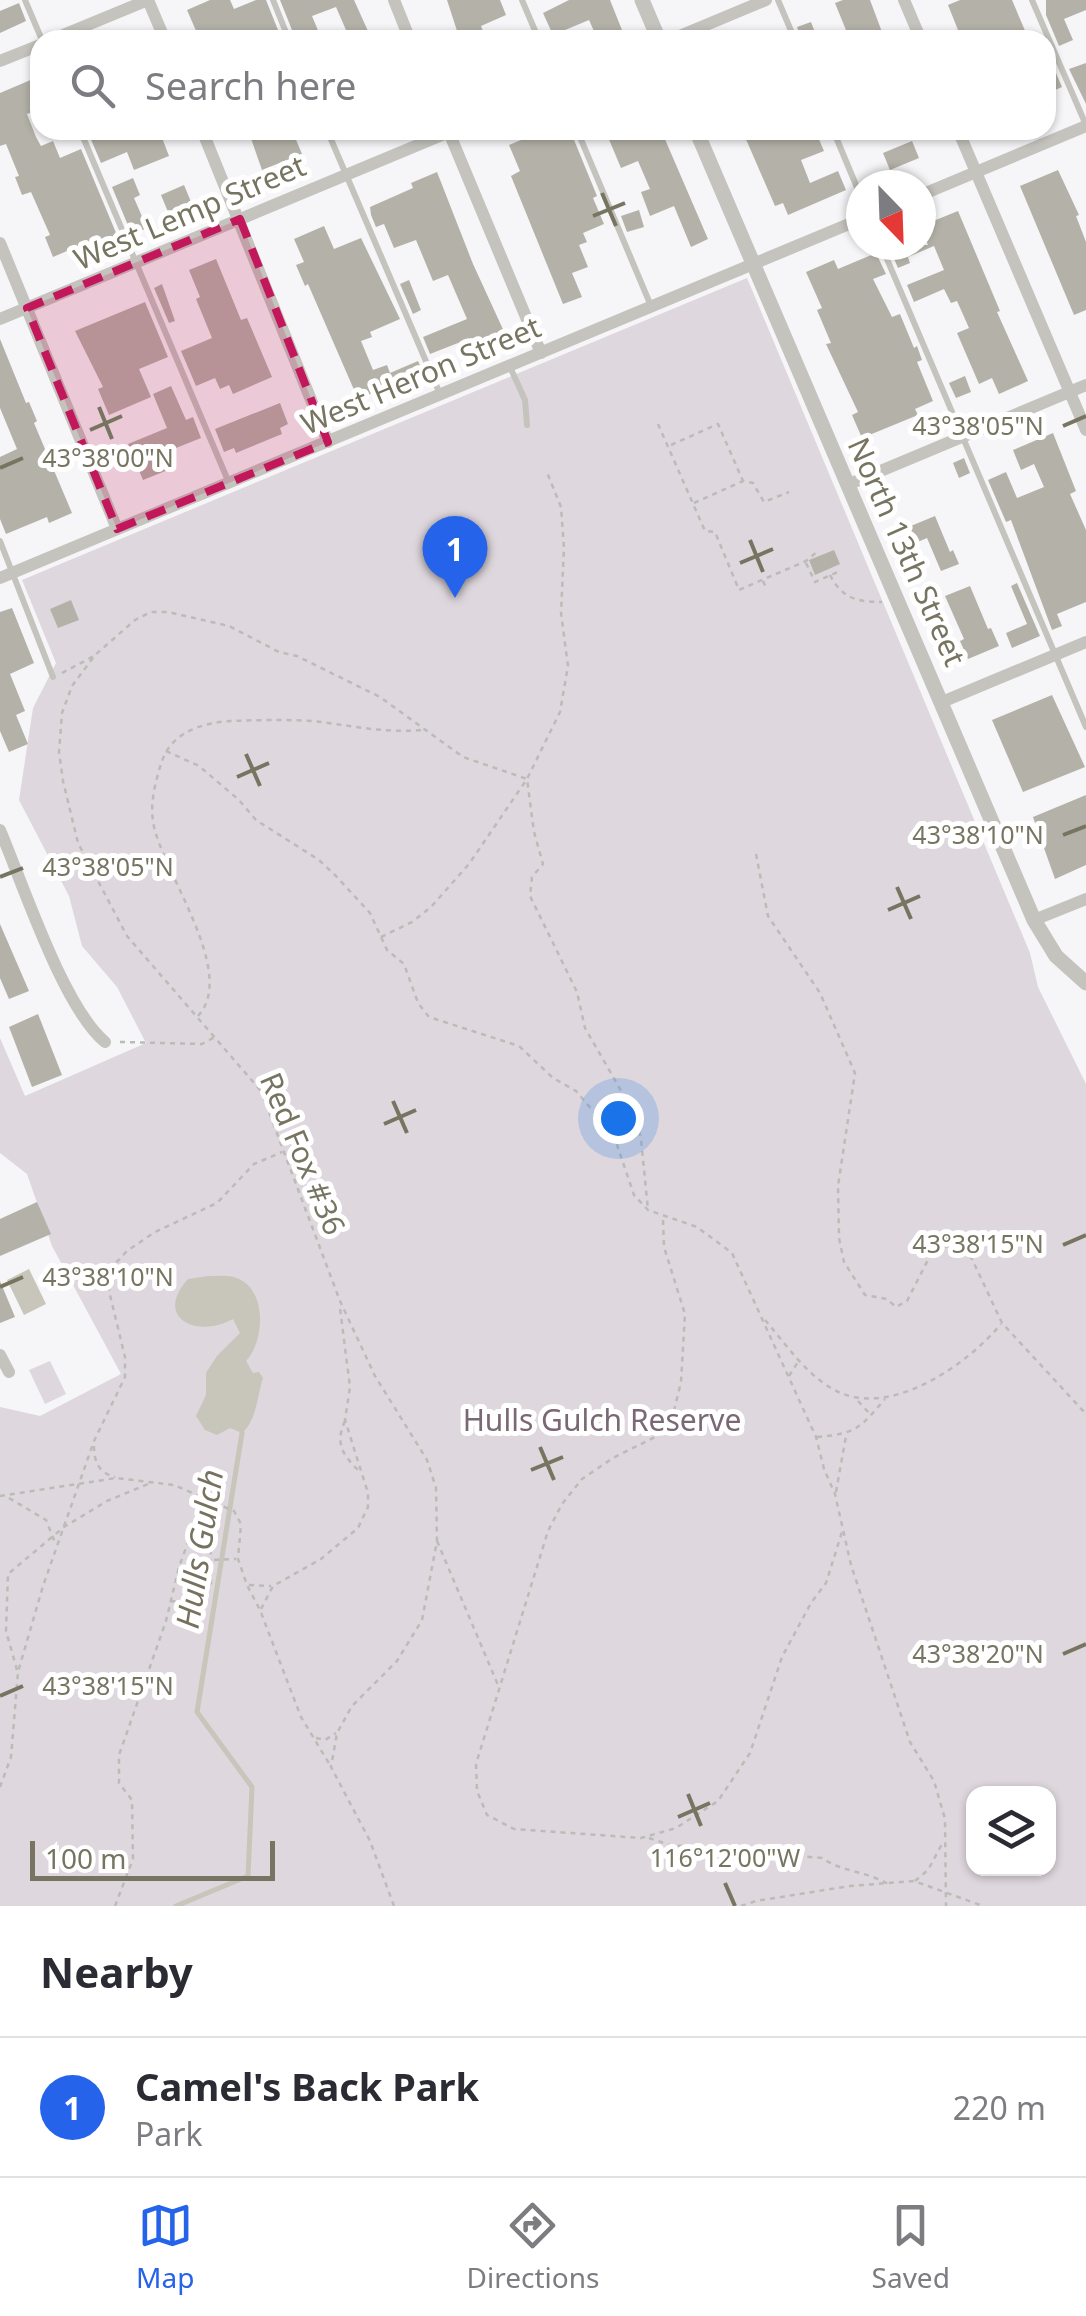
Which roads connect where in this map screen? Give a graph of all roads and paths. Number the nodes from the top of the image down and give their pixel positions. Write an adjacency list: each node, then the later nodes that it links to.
1 (25, 0): 11 (lane)
2 (148, 0): 12 (street); 13 (street)
3 (272, 0): 14 (lane)
4 (394, 0): 15 (street)
5 (522, 0): 16 (lane)
6 (642, 0): 17 (street)
7 (766, 0): 18 (street)
8 (778, 0): 19 (lane)
9 (904, 0): 20 (street)
10 (1032, 0): 21 (lane)
11 (36, 30)
12 (75, 30)
13 (161, 30)
14 (285, 30)
15 (406, 30)
16 (535, 30)
17 (655, 30)
18 (694, 30)
19 (791, 30)
20 (916, 30)
21 (1045, 30)
22 (30, 47): 24 (street)
23 (1056, 56): 25 (lane)
24 (0, 62)
25 (1086, 126): 26 (street)
26 (1056, 139)
27 (84, 140): 45 (lane)
28 (206, 140): 41 (street)
29 (331, 140): 39 (lane)
30 (429, 140): 39 (street, West Lemp Street)
31 (454, 140): 50 (street)
32 (581, 140): 47 (lane)
33 (700, 140): 46 (street, North 13th Street)
34 (837, 140): 37 (lane)
35 (962, 140): 38 (street)
36 (1053, 140): 38 (street)
37 (850, 170)
38 (976, 172): 40 (street); 53 (street)
39 (346, 175): 41 (street, West Lemp Street); 54 (lane)
40 (936, 188)
41 (240, 219): 45 (street, West Lemp Street); 59 (street)
42 (846, 226): 46 (street, West Heron Street)
43 (0, 244): 48 (street)
44 (887, 260): 58 (lane)
45 (136, 262): 48 (street, West Lemp Street); 63 (lane)
46 (752, 265): 47 (street, West Heron Street); 64 (street, North 13th Street)
47 (652, 307): 50 (street, West Heron Street)
48 (27, 308): 49 (street, West Lemp Street); 67 (street)
49 (0, 319)
50 (541, 353): 51 (street, West Heron Street)
51 (510, 366): 54 (street, West Heron Street); 56 (lane)
52 (1086, 385): 53 (street)
53 (1070, 392): 57 (street); 58 (street)
54 (440, 395): 59 (street, West Heron Street)
55 (658, 424): 60 (path)
56 (528, 425)
57 (1086, 430)
58 (963, 436): 64 (street); 78 (lane)
59 (328, 442): 63 (street, West Heron Street)
60 (668, 446): 62 (path); 66 (path)
61 (546, 470): 85 (path)
62 (743, 481): 65 (path); 66 (path)
63 (229, 483): 67 (street, West Heron Street)
64 (847, 485): 76 (street, North 13th Street)
65 (789, 492)
66 (692, 503): 74 (path)
67 (118, 529): 72 (street, West Heron Street)
68 (0, 541): 72 (lane)
69 (818, 552): 70 (path)
70 (806, 561): 73 (path); 74 (path)
71 (840, 571): 73 (path)
72 (6, 575): 80 (lane)
73 (830, 575): 76 (path)
74 (762, 580): 75 (path)
75 (766, 590)
76 (896, 597): 81 (street, North 13th Street)
77 (1086, 642): 78 (street)
78 (1056, 654): 81 (street); 82 (lane)
79 (96, 655): 80 (path); 83 (path, Red Fox #36); 92 (path, Red Fox #36)
80 (53, 677)
81 (942, 702): 89 (street, North 13th Street)
82 (1086, 727)
83 (423, 730): 84 (path); 85 (path)
84 (166, 751): 90 (path); 92 (path)
85 (527, 778): 90 (path); 96 (path)
86 (0, 830): 94 (street)
87 (756, 854): 100 (path)
88 (1086, 899): 89 (street)
89 (1034, 920): 91 (street, North 13th Street)
90 (380, 938): 96 (path)
91 (1086, 983)
92 (198, 1016): 93 (path, Red Fox #36)
93 (216, 1036): 94 (path); 95 (path, Red Fox #36)
94 (104, 1042)
95 (284, 1151): 98 (path, Red Fox #36); 112 (path)
96 (648, 1210): 97 (path)
97 (664, 1217): 99 (path); 134 (path)
98 (340, 1301): 109 (path); 125 (path, Red Fox #36)
99 (764, 1318): 102 (path); 104 (path)
100 (1002, 1322): 105 (path); 107 (path)
101 (0, 1354): 103 (street)
102 (799, 1361): 104 (path); 106 (path)
103 (8, 1372)
104 (788, 1377): 111 (path)
105 (887, 1396): 106 (path); 108 (path)
106 (857, 1400): 108 (path)
107 (1086, 1414)
108 (871, 1415): 110 (path)
109 (345, 1420): 113 (path); 113 (path)
110 (846, 1435): 111 (path); 117 (path)
111 (816, 1437): 117 (path)
112 (94, 1441): 114 (path); 115 (path)
113 (361, 1473): 130 (path)
114 (116, 1478): 115 (path); 116 (path)
115 (79, 1482): 119 (path); 122 (path)
116 (155, 1482): 120 (path); 122 (path)
117 (835, 1494): 123 (path)
118 (0, 1496): 119 (path)
119 (7, 1496): 124 (path)
120 (203, 1500): 121 (path); 131 (path)
121 (210, 1503): 127 (path); 128 (path)
122 (64, 1527): 124 (path); 126 (path)
123 (843, 1530): 139 (path); 140 (path)
124 (54, 1534): 126 (path); 133 (path)
125 (436, 1540): 134 (path); 135 (path, Red Fox #36)
126 (57, 1547): 133 (path)
127 (238, 1558): 128 (path); 129 (path)
128 (212, 1560): 131 (path)
129 (247, 1584): 130 (path); 132 (path)
130 (273, 1586): 132 (path)
131 (171, 1601): 144 (path)
132 (260, 1610): 136 (path)
133 (18, 1672): 138 (path)
134 (498, 1687): 139 (path)
135 (338, 1732): 136 (path); 137 (path, Red Fox #36)
136 (312, 1736): 137 (path)
137 (331, 1767): 145 (path)
138 (0, 1787)
139 (646, 1836): 142 (path)
140 (944, 1838): 141 (path); 143 (path)
141 (914, 1881): 142 (path); 143 (path)
142 (888, 1884): 146 (path)
143 (945, 1891): 147 (path); 148 (path)
144 (115, 1906)
145 (394, 1906)
146 (741, 1906)
147 (946, 1906)
148 (983, 1906)

